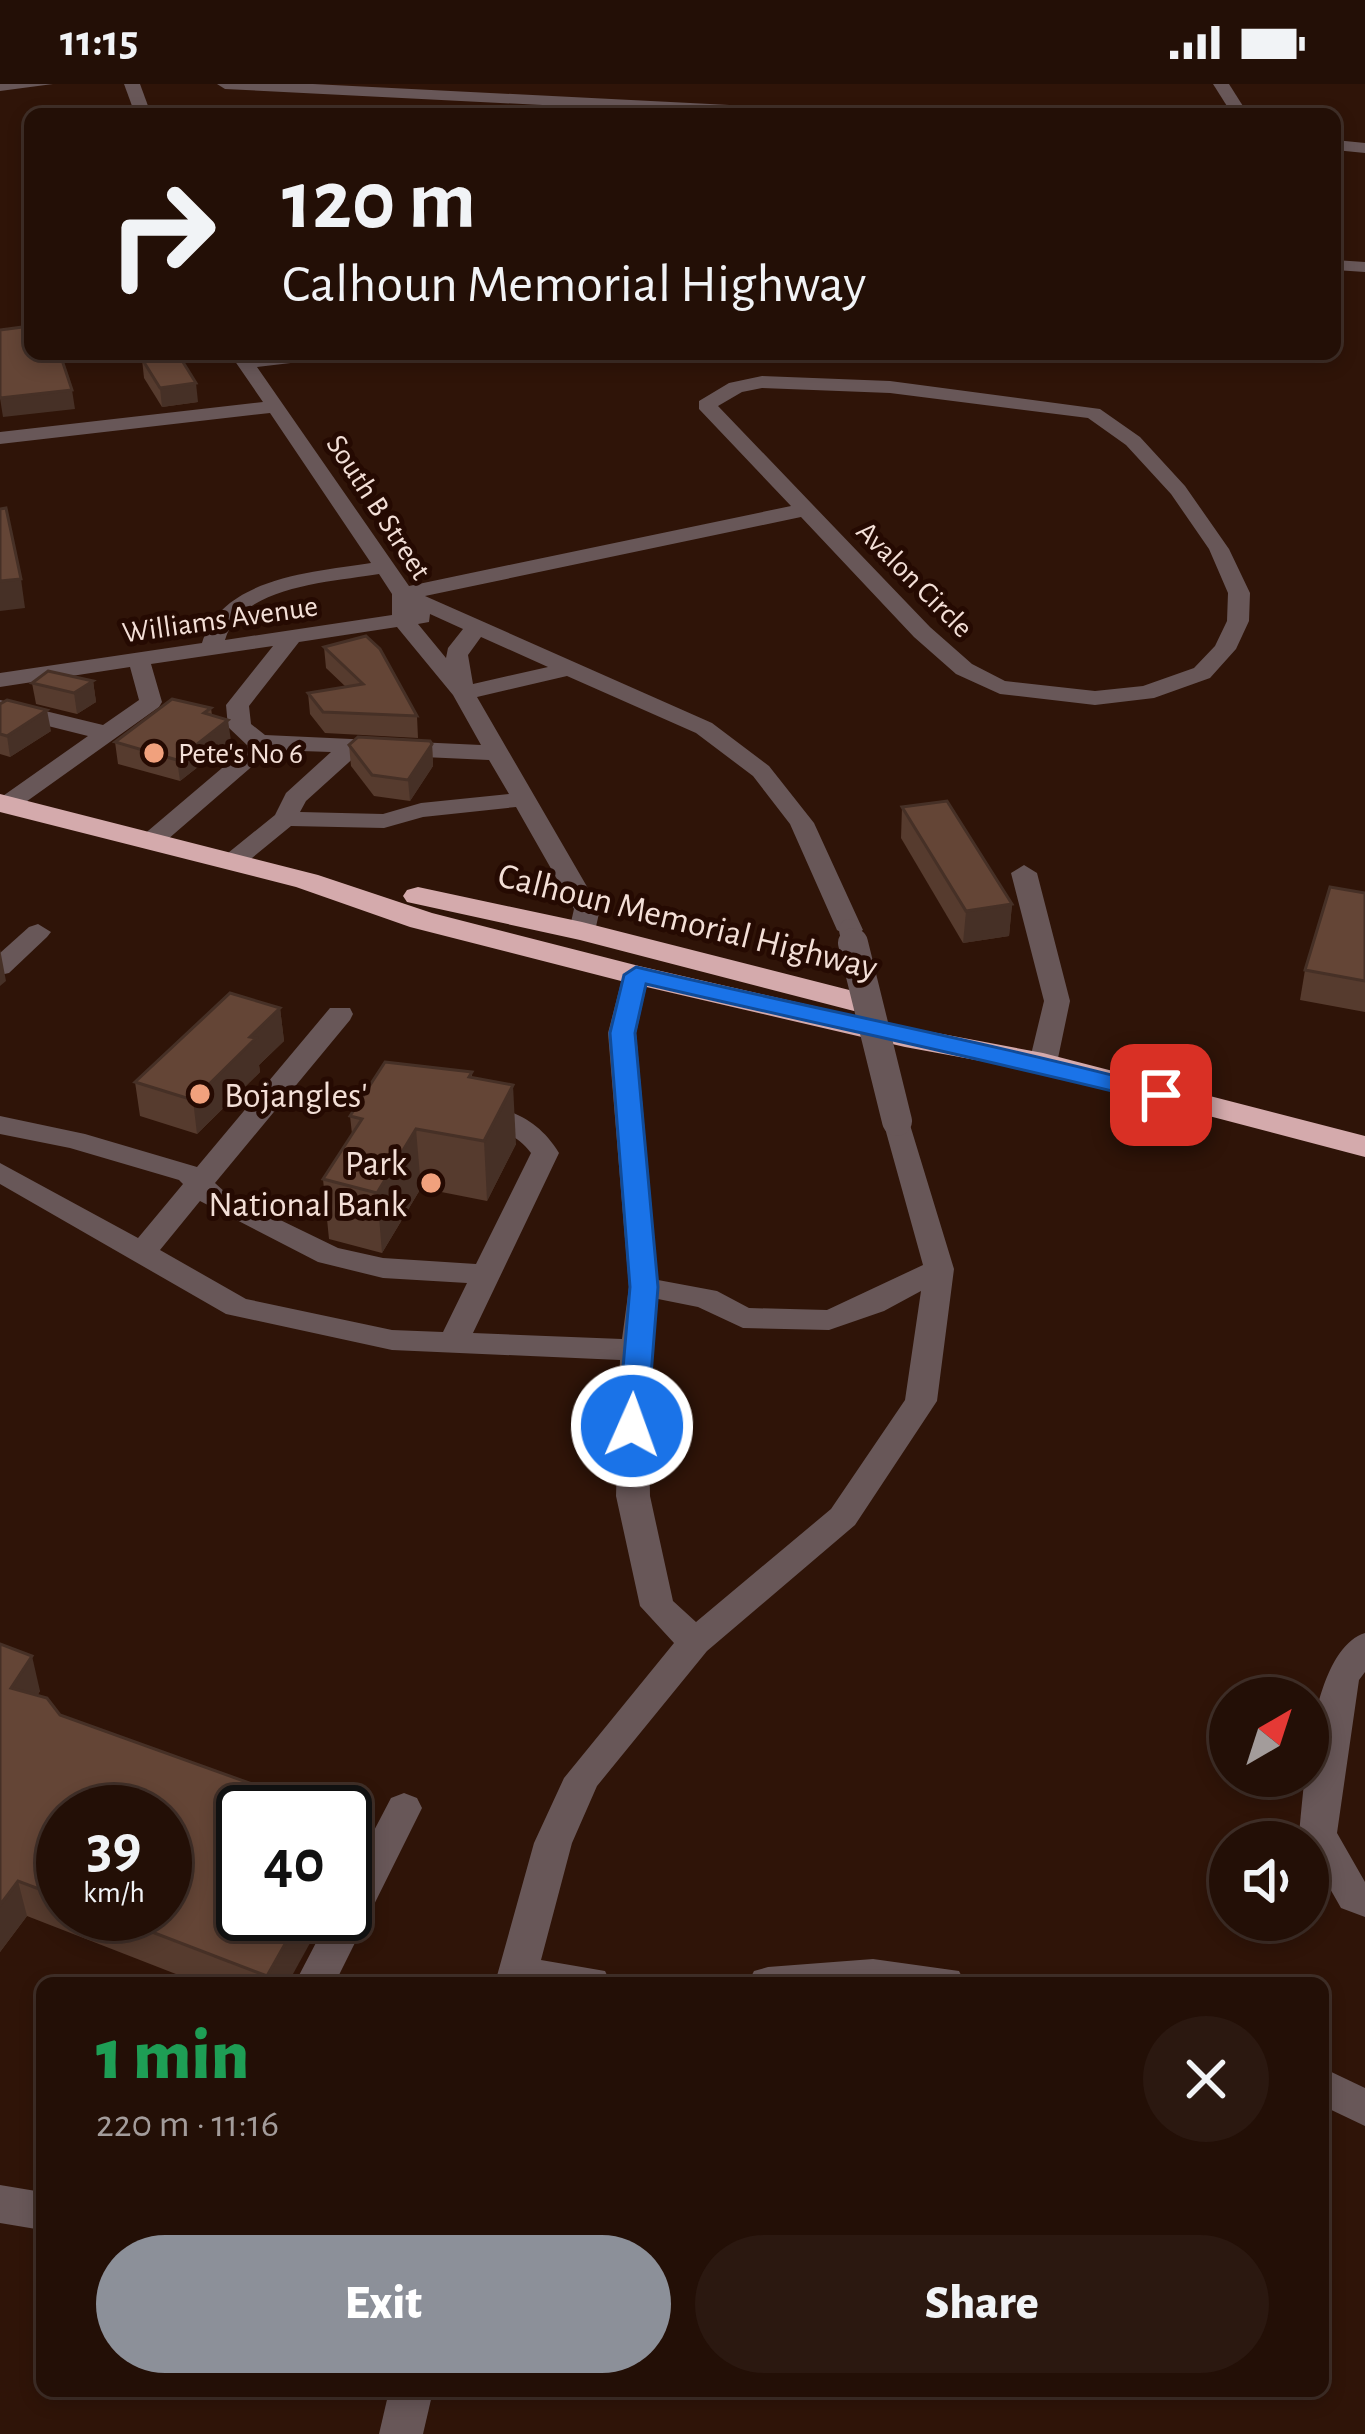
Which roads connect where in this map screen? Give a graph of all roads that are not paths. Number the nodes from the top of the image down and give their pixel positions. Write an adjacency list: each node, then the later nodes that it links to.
1 (45, 84): 3 (street)
2 (225, 84): 4 (street)
3 (0, 86)
4 (617, 108)
5 (242, 360): 6 (street, South B Street)
6 (273, 407): 7 (street); 9 (street, South B Street)
7 (0, 438)
8 (802, 510): 8 (street, Avalon Circle); 10 (street)
9 (385, 567): 10 (street, South B Street); 15 (street)
10 (403, 594): 11 (street); 12 (street, South B Street)
11 (447, 612): 12 (street, Williams Avenue); 13 (street)
12 (404, 620): 14 (street, Williams Avenue); 19 (street, South B Street)
13 (481, 627): 17 (street); 19 (street)
14 (289, 640): 15 (street, Williams Avenue); 22 (street)
15 (211, 651): 16 (street, Williams Avenue)
16 (139, 661): 18 (street, Williams Avenue); 21 (street)
17 (575, 668): 19 (street); 45 (street, bridge)
18 (0, 680)
19 (463, 693): 24 (street, South B Street)
20 (0, 707): 21 (street)
21 (106, 733): 27 (street)
22 (259, 742): 23 (street); 29 (street)
23 (350, 748): 25 (street); 28 (street)
24 (498, 753): 25 (street); 26 (street, South B Street)
25 (439, 781): 26 (street); 28 (street)
26 (526, 800): 34 (street, South B Street)
27 (4, 803): 29 (highway, Calhoun Memorial Highway)
28 (285, 819): 30 (street)
29 (151, 841): 30 (highway, Calhoun Memorial Highway)
30 (232, 862): 32 (highway, Calhoun Memorial Highway)
31 (1024, 873): 38 (street)
32 (308, 881): 34 (highway, Calhoun Memorial Highway); 36 (highway, Calhoun Memorial Highway)
33 (38, 932): 35 (street)
34 (582, 932): 38 (highway, Calhoun Memorial Highway)
35 (0, 967)
36 (636, 975): 38 (highway, Calhoun Memorial Highway); 47 (street)
37 (340, 1014): 43 (street)
38 (1043, 1064): 41 (highway, Calhoun Memorial Highway)
39 (442, 1103): 46 (street)
40 (0, 1125): 43 (street)
41 (1365, 1147)
42 (0, 1172): 44 (street)
43 (198, 1184): 44 (street); 46 (street)
44 (142, 1252): 48 (street)
45 (938, 1269): 47 (street); 50 (street)
46 (486, 1274): 48 (street)
47 (644, 1287): 49 (street)
48 (453, 1343): 49 (street)
49 (637, 1351): 50 (street)
50 (694, 1642): 55 (street)
51 (1365, 1646): 53 (street)
52 (404, 1808): 54 (street)
53 (1365, 1900)
54 (318, 1977)
55 (516, 1977)
56 (846, 1977): 57 (street)
57 (891, 1977)
58 (1329, 2089): 59 (street)
59 (1365, 2108)
60 (0, 2204): 61 (street)
61 (36, 2210)
62 (409, 2397): 63 (street)
63 (400, 2434)

